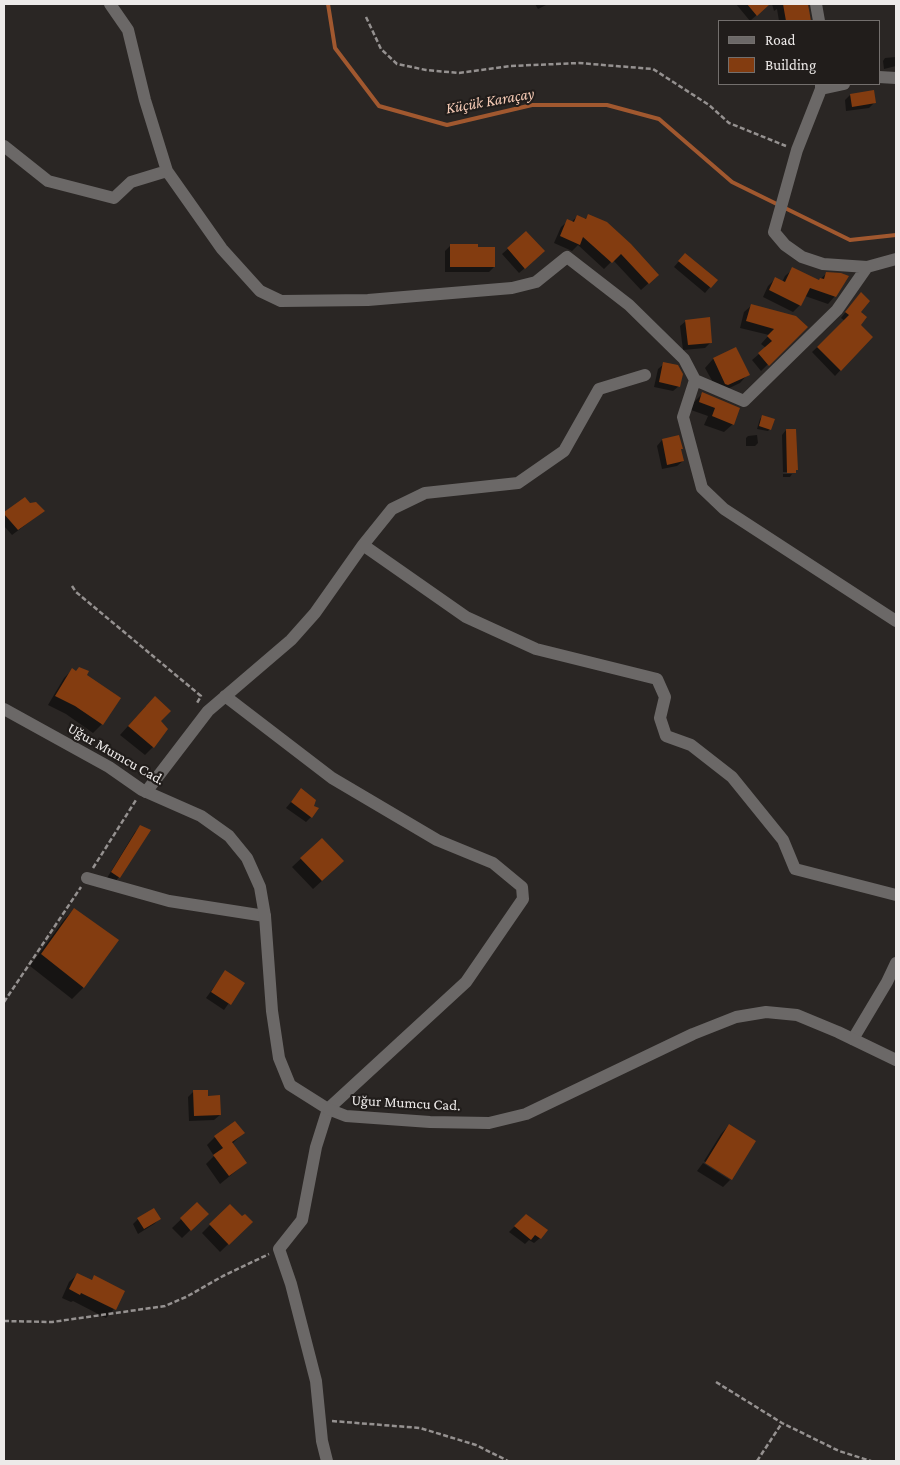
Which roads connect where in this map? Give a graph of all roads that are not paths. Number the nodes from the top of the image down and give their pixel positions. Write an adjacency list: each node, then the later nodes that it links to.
1 (110, 4): 8 (street)
2 (816, 4): 3 (street)
3 (819, 20)
4 (880, 78): 5 (street)
5 (896, 78)
6 (821, 86): 10 (street)
7 (4, 146): 8 (street)
8 (167, 171): 12 (street)
9 (896, 259): 10 (street)
10 (867, 267): 12 (street)
11 (645, 376): 13 (street)
12 (695, 380): 14 (street)
13 (363, 545): 15 (street); 19 (street)
14 (896, 621)
15 (225, 696): 17 (street); 24 (street)
16 (4, 710): 17 (street, Uğur Mumcu Cad.)
17 (144, 791): 20 (street, Uğur Mumcu Cad.)
18 (87, 878): 20 (street)
19 (896, 895)
20 (265, 916): 24 (street, Uğur Mumcu Cad.)
21 (896, 963): 22 (street)
22 (853, 1039): 23 (street, Uğur Mumcu Cad.); 24 (street, Uğur Mumcu Cad.)
23 (896, 1060)
24 (328, 1110): 25 (street)
25 (326, 1461)

